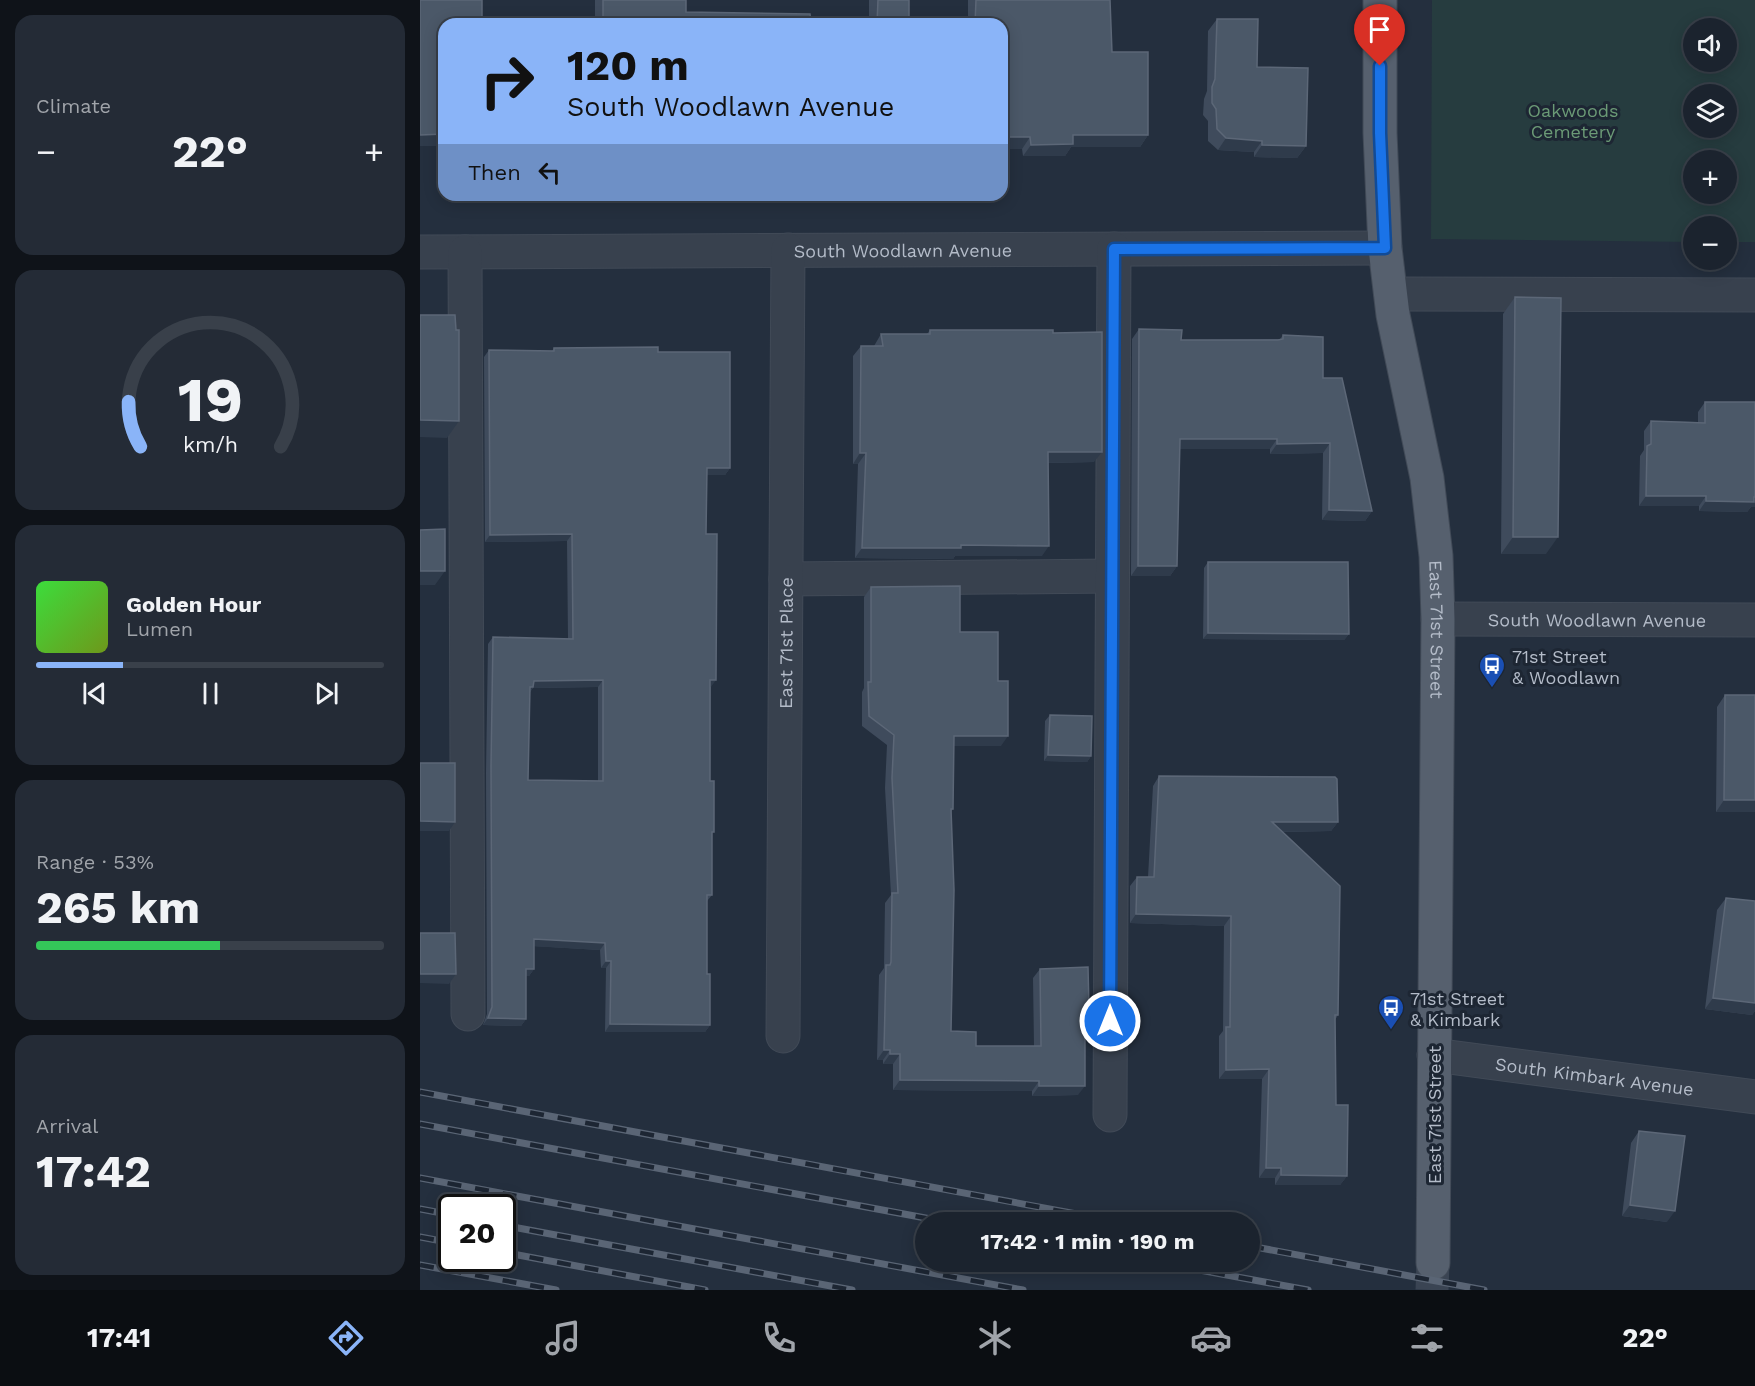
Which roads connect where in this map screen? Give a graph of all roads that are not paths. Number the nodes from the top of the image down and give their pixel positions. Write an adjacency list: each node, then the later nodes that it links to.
1 (1380, 0): 2 (main road, East 71st Street)
2 (1385, 248): 3 (street, South Woodlawn Avenue); 7 (main road, East 71st Street)
3 (1114, 249): 4 (street, South Woodlawn Avenue); 9 (street)
4 (788, 250): 6 (street, South Woodlawn Avenue); 10 (street, East 71st Place)
5 (420, 252): 6 (street, South Woodlawn Avenue)
6 (465, 252): 13 (street)
7 (1391, 294): 8 (street); 11 (main road, East 71st Street)
8 (1755, 295)
9 (1112, 576): 10 (street); 17 (street)
10 (786, 579): 14 (street, East 71st Place)
11 (1438, 619): 12 (street, South Woodlawn Avenue); 15 (main road, East 71st Street)
12 (1755, 620)
13 (468, 1014)
14 (783, 1036)
15 (1434, 1055): 16 (street, South Kimbark Avenue); 18 (main road, East 71st Street)
16 (1755, 1097)
17 (1110, 1115)
18 (1433, 1263)

